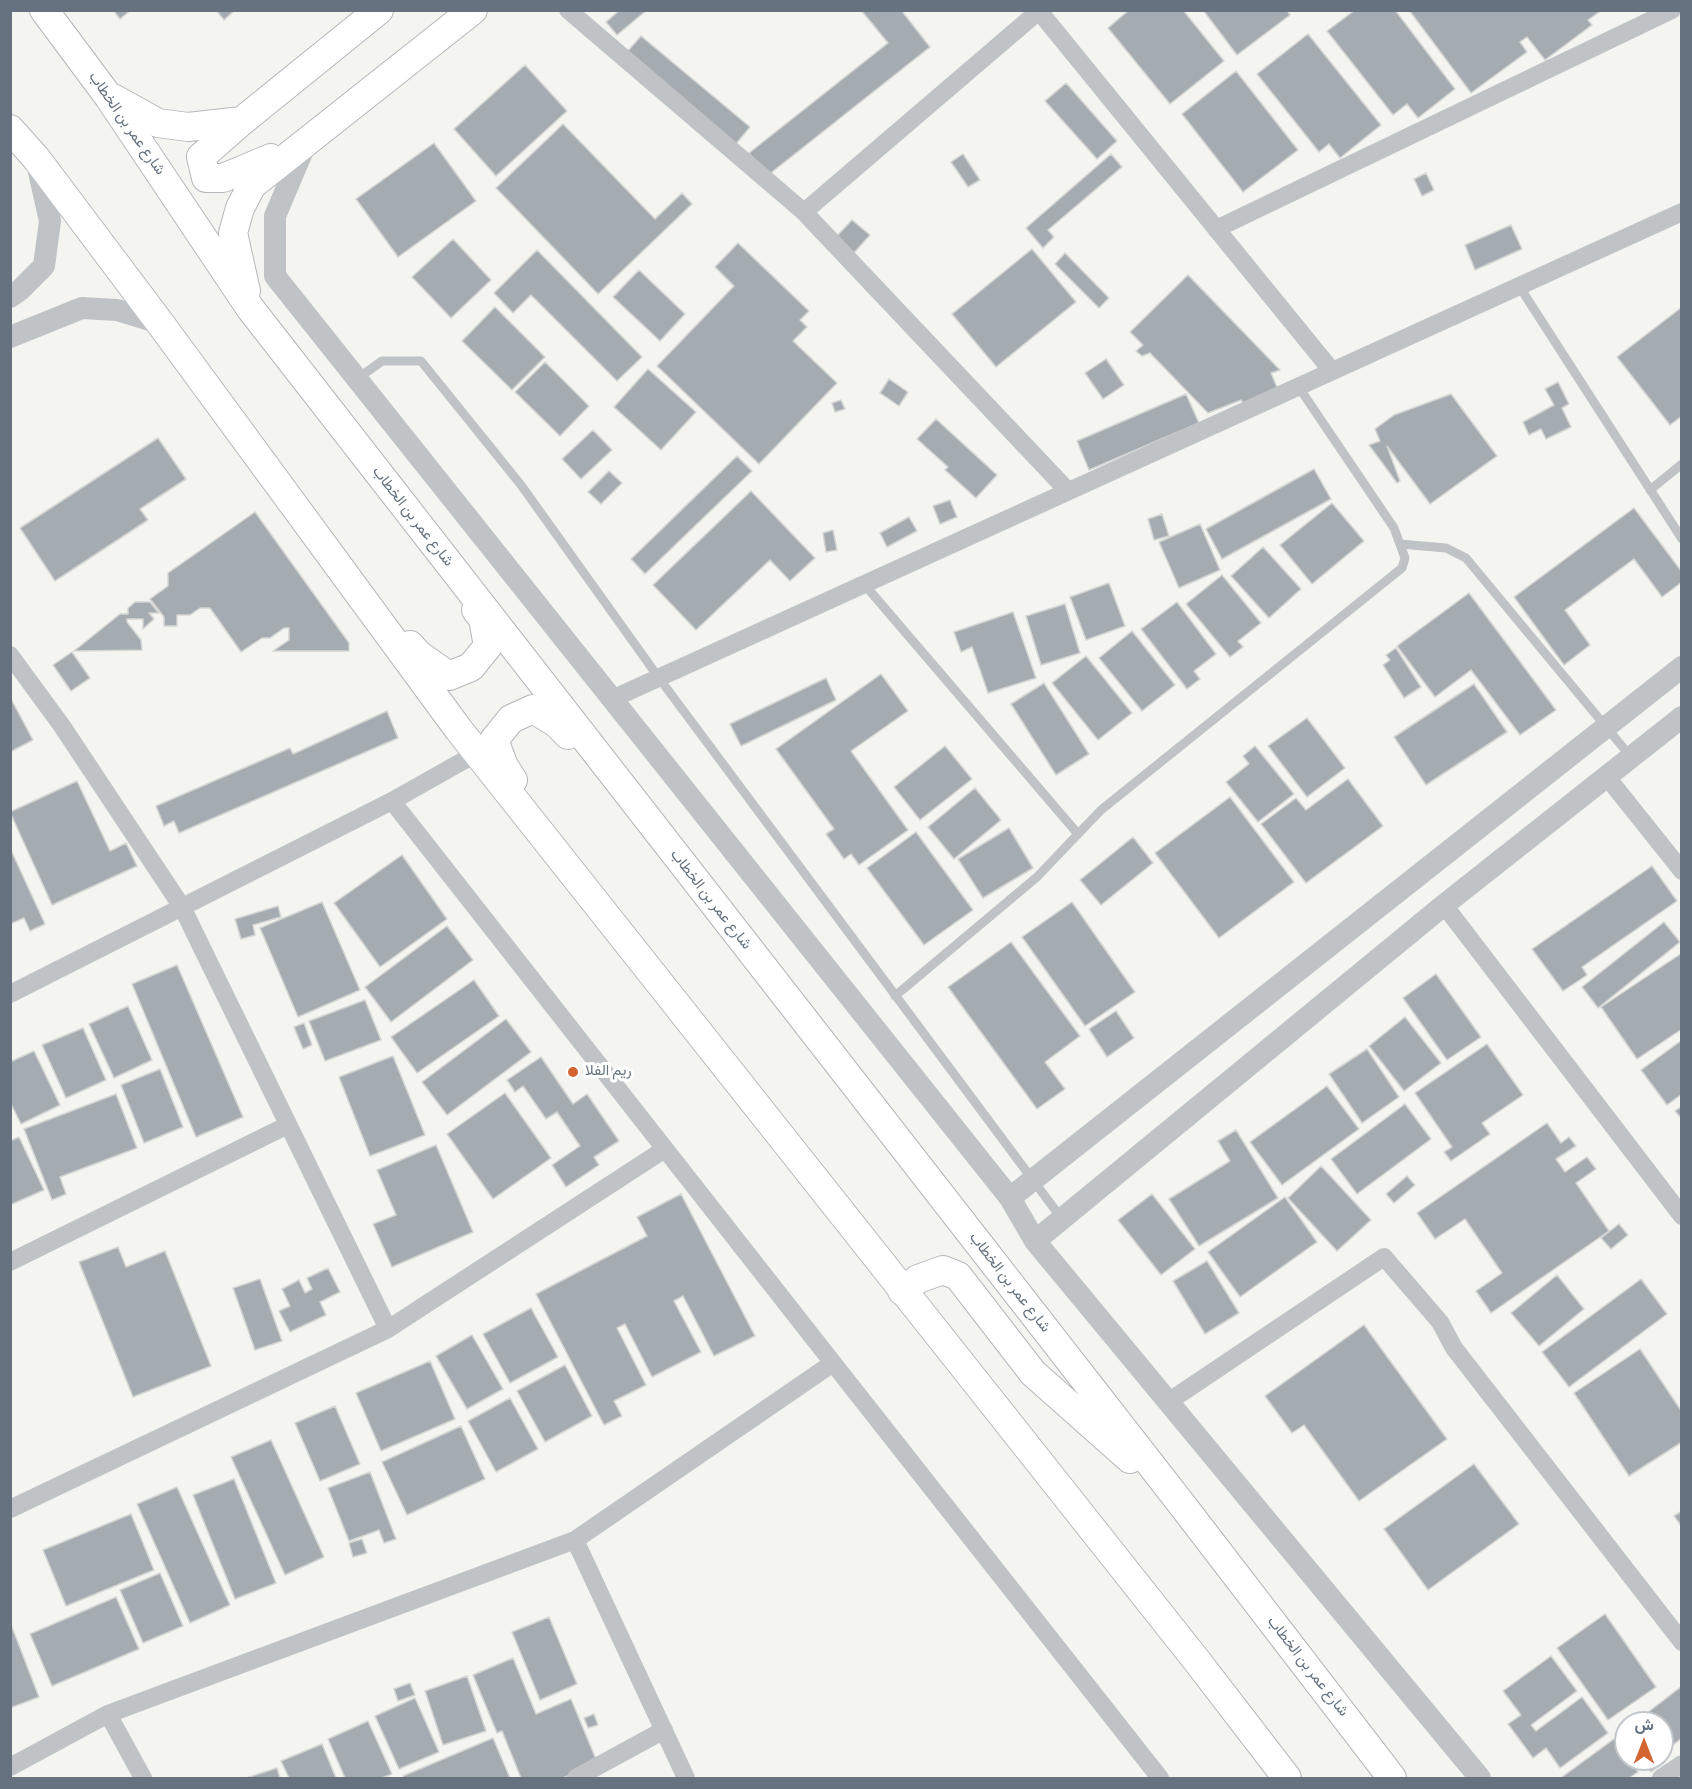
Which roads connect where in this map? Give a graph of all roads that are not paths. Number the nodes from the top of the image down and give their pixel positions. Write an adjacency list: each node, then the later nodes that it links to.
1 (44, 10): 7 (main road, شارع عمر بن الخطاب)
2 (379, 10): 8 (main road)
3 (473, 10): 10 (main road)
4 (567, 10): 14 (street)
5 (1672, 10): 16 (street)
6 (1040, 11): 14 (street); 16 (street)
7 (108, 96): 8 (main road); 13 (main road, شارع عمر بن الخطاب)
8 (242, 121): 11 (main road)
9 (10, 129): 12 (main road)
10 (306, 143): 11 (main road); 19 (main road); 23 (street)
11 (201, 157): 13 (main road)
12 (36, 158): 18 (street); 20 (main road)
13 (164, 180): 19 (main road, شارع عمر بن الخطاب)
14 (804, 212): 27 (street)
15 (1682, 212): 17 (street)
16 (1216, 229): 22 (street)
17 (1519, 286): 22 (street); 26 (lane)
18 (10, 297)
19 (250, 308): 28 (main road, شارع عمر بن الخطاب)
20 (160, 323): 21 (street); 31 (main road)
21 (10, 337)
22 (1332, 371): 24 (street)
23 (357, 379): 35 (lane); 36 (street)
24 (1298, 386): 27 (street); 30 (lane)
25 (1682, 464): 26 (lane)
26 (1650, 490): 29 (lane)
27 (1068, 491): 32 (street)
28 (403, 505): 31 (main road); 43 (main road, شارع عمر بن الخطاب)
29 (1682, 539)
30 (1400, 543): 38 (lane); 44 (lane)
31 (342, 570): 39 (main road)
32 (864, 584): 35 (street); 44 (lane)
33 (10, 655): 48 (street)
34 (1682, 667): 38 (street)
35 (659, 678): 36 (street); 50 (lane)
36 (612, 699): 54 (street)
37 (1682, 717): 40 (street)
38 (1607, 726): 40 (lane); 53 (street)
39 (477, 753): 42 (street); 46 (main road)
40 (1631, 757): 41 (street)
41 (1607, 777): 45 (street); 47 (street)
42 (392, 801): 48 (street); 52 (street)
43 (640, 810): 46 (main road); 63 (main road, شارع عمر بن الخطاب)
44 (1078, 834): 50 (lane)
45 (1682, 871)
46 (578, 880): 59 (main road)
47 (1444, 905): 55 (street); 56 (street)
48 (182, 907): 49 (street); 51 (street)
49 (10, 994)
50 (895, 996): 53 (lane)
51 (288, 1125): 58 (street); 60 (street)
52 (665, 1149): 60 (street); 61 (street)
53 (1032, 1180): 54 (street); 56 (lane)
54 (1010, 1198): 57 (street)
55 (1682, 1216)
56 (1062, 1219): 57 (street)
57 (1035, 1241): 62 (street)
58 (10, 1262)
59 (902, 1290): 63 (main road); 75 (main road)
60 (388, 1329): 64 (street)
61 (833, 1364): 65 (street); 74 (street)
62 (1168, 1402): 66 (street); 77 (street)
63 (1183, 1506): 76 (main road, شارع عمر بن الخطاب)
64 (10, 1509)
65 (575, 1539): 67 (street); 68 (street)
66 (1682, 1642)
67 (108, 1713): 70 (street); 71 (street)
68 (664, 1730): 72 (street); 73 (street)
69 (1682, 1764): 78 (street)
70 (16, 1770)
71 (143, 1779)
72 (576, 1779)
73 (686, 1779)
74 (1160, 1779)
75 (1287, 1779)
76 (1392, 1779)
77 (1480, 1779)
78 (1661, 1779)

